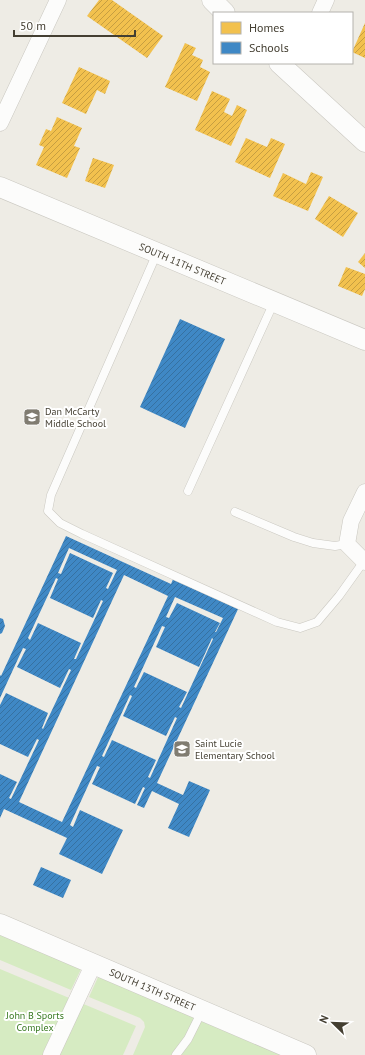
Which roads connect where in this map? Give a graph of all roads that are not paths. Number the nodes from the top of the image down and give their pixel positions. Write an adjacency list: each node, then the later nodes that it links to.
1 (58, 0): 7 (street)
2 (212, 0): 4 (street)
3 (326, 0): 5 (street)
4 (225, 12)
5 (320, 12)
6 (290, 67): 8 (street)
7 (0, 123)
8 (365, 142)
9 (0, 187): 10 (street, SOUTH 11TH STREET)
10 (157, 253): 11 (street, SOUTH 11TH STREET); 17 (lane)
11 (274, 302): 12 (street, SOUTH 11TH STREET); 13 (lane)
12 (365, 340)
13 (188, 491)
14 (365, 492): 16 (street)
15 (235, 512): 16 (lane)
16 (347, 544): 17 (street)
17 (364, 562)
18 (0, 924): 19 (street, SOUTH 13TH STREET)
19 (94, 963): 20 (street, SOUTH 13TH STREET); 21 (street)
20 (202, 1010): 22 (lane); 23 (street, SOUTH 13TH STREET)
21 (51, 1055)
22 (176, 1055)
23 (306, 1055)

